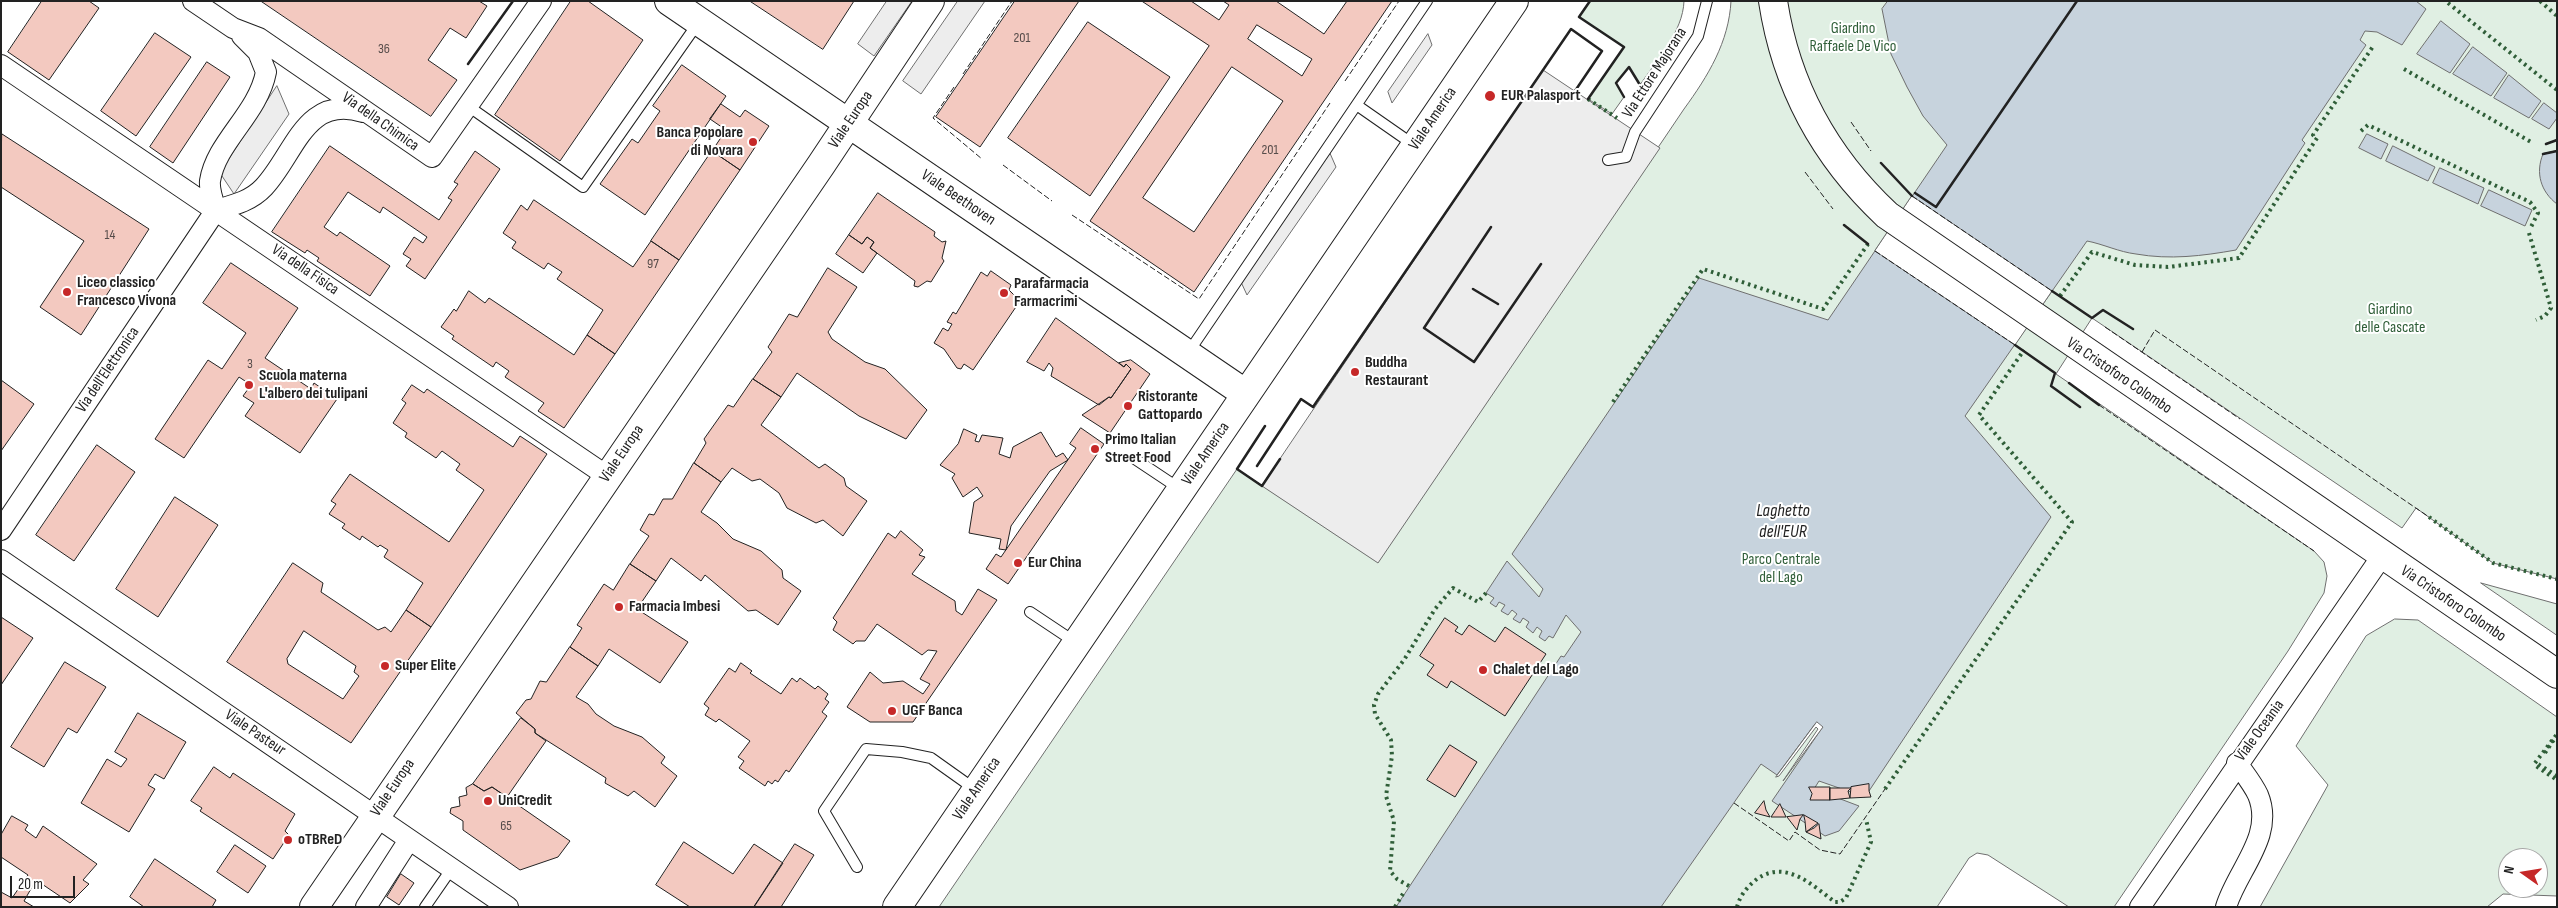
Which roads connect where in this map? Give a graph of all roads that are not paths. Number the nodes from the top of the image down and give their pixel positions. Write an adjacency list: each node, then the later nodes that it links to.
1 (193, 1): 10 (street, Via della Chimica)
2 (541, 1): 12 (street, Via della Chimica)
3 (669, 1): 9 (street, Viale Beethoven)
4 (930, 1): 15 (street, Viale Europa)
5 (1427, 1): 13 (lane)
6 (1514, 1): 16 (street, Viale America)
7 (1707, 1): 17 (lane, Via Ettore Majorana)
8 (1774, 1): 25 (street, Via Cristoforo Colombo)
9 (698, 22): 12 (lane); 15 (street, Viale Beethoven)
10 (233, 28): 14 (street, Via della Chimica); 18 (street)
11 (1, 65): 18 (street, Via della Fisica)
12 (468, 106): 14 (street, Via della Chimica)
13 (1358, 106): 16 (lane); 19 (lane)
14 (368, 114): 18 (street)
15 (849, 124): 19 (street, Viale Beethoven); 22 (street, Viale Europa)
16 (1415, 146): 20 (street, Viale America)
17 (1608, 160)
18 (216, 210): 22 (street, Via della Fisica); 24 (street, Via dell'Elettronica)
19 (1188, 353): 20 (street, Viale Beethoven)
20 (1246, 394): 23 (street, Viale America)
21 (1136, 459): 23 (lane)
22 (607, 476): 32 (street, Viale Europa)
23 (1181, 490): 28 (street, Viale America)
24 (1, 530)
25 (2382, 556): 29 (street, Via Cristoforo Colombo); 30 (street, Viale Oceania)
26 (1, 560): 32 (street, Viale Pasteur)
27 (1030, 612): 28 (lane)
28 (1077, 644): 31 (street, Viale America)
29 (2557, 674)
30 (2237, 763): 41 (street, Viale Oceania); 42 (street)
31 (977, 790): 34 (lane); 40 (street, Viale America)
32 (375, 815): 33 (street, Viale Pasteur); 37 (street, Viale Europa)
33 (409, 840): 35 (street, Viale Pasteur); 36 (street)
34 (857, 867)
35 (452, 868): 38 (lane); 39 (street, Viale Pasteur)
36 (368, 906)
37 (314, 907)
38 (425, 907)
39 (508, 907)
40 (897, 907)
41 (2140, 907)
42 (2226, 907)

